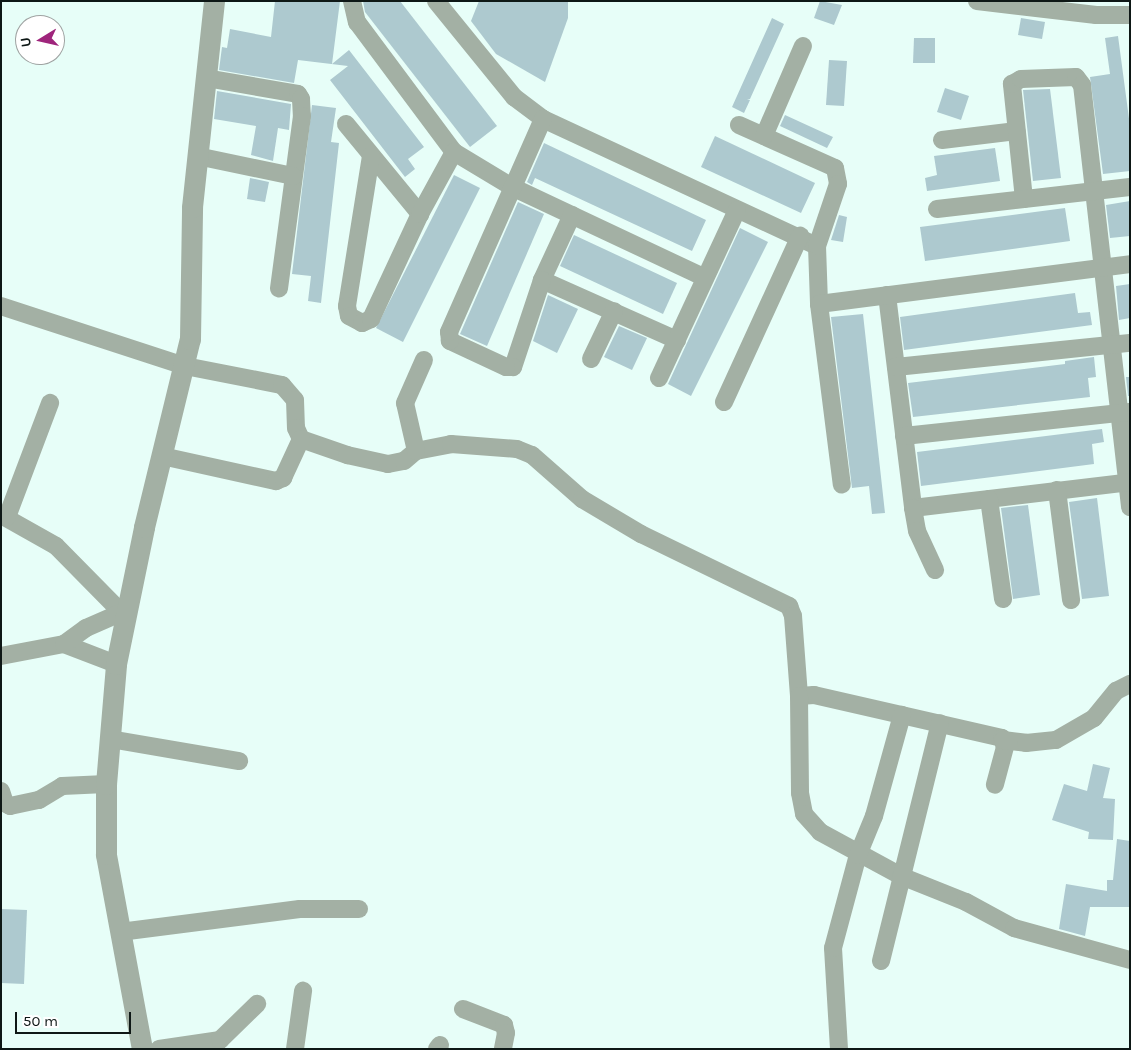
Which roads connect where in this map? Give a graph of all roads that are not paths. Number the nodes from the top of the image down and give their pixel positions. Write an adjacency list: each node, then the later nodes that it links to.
1 (214, 1): 8 (street)
2 (352, 1): 15 (street)
3 (436, 1): 9 (street)
4 (978, 1): 5 (street)
5 (1096, 8): 6 (street)
6 (1130, 15)
7 (803, 46): 13 (street)
8 (206, 78): 16 (street); 18 (street)
9 (543, 119): 19 (street); 24 (street)
10 (346, 124): 17 (street)
11 (739, 125): 13 (street)
12 (1016, 131): 14 (street); 21 (street); 22 (street)
13 (764, 136): 28 (street)
14 (942, 140)
15 (454, 152): 19 (street); 25 (street)
16 (197, 156): 18 (street); 43 (street)
17 (371, 156): 25 (street); 25 (street)
18 (294, 176): 33 (street)
19 (512, 187): 26 (street); 32 (street)
20 (1130, 187): 21 (street)
21 (1093, 191): 22 (street); 30 (street)
22 (1024, 199): 23 (street)
23 (937, 209)
24 (737, 210): 27 (street); 31 (street)
25 (420, 214)
26 (572, 215): 31 (street); 32 (street)
27 (800, 236): 28 (street); 46 (street)
28 (817, 246): 35 (street)
29 (1130, 264): 30 (street)
30 (1102, 268): 34 (street); 40 (street)
31 (705, 278): 38 (street)
32 (542, 280): 37 (street)
33 (279, 288)
34 (887, 295): 35 (street); 44 (street)
35 (819, 304): 54 (street)
36 (1, 306): 43 (street)
37 (614, 311): 38 (street); 41 (street)
38 (677, 340): 45 (street)
39 (1130, 343): 40 (street)
40 (1109, 346): 44 (street); 48 (street)
41 (591, 359)
42 (424, 360): 51 (street)
43 (185, 366): 50 (street); 52 (street)
44 (896, 366): 49 (street)
45 (660, 378)
46 (724, 402)
47 (50, 404): 59 (street)
48 (1124, 413): 49 (street); 53 (street)
49 (904, 436): 58 (street)
50 (301, 439): 51 (street); 52 (street)
51 (416, 451): 68 (street)
52 (162, 456): 63 (street)
53 (1128, 482): 55 (street); 57 (street)
54 (842, 486)
55 (1057, 490): 56 (street); 62 (street)
56 (989, 499): 58 (street); 61 (street)
57 (1130, 507)
58 (913, 508): 60 (street)
59 (4, 516): 63 (street)
60 (935, 570)
61 (1002, 598)
62 (1071, 600)
63 (124, 611): 64 (street); 66 (street)
64 (64, 644): 65 (street); 66 (street)
65 (1, 656)
66 (116, 664): 71 (street)
67 (1130, 684): 72 (street)
68 (799, 696): 69 (street); 77 (street)
69 (902, 716): 70 (street); 77 (street)
70 (940, 723): 72 (street); 78 (street)
71 (110, 739): 73 (street); 74 (street)
72 (1003, 740): 75 (street)
73 (239, 760)
74 (106, 784): 76 (street); 80 (street)
75 (995, 785)
76 (1, 791)
77 (858, 855): 78 (street); 90 (street)
78 (900, 876): 81 (street); 82 (street)
79 (359, 909): 80 (street)
80 (120, 932): 86 (street)
81 (1130, 960)
82 (881, 961)
83 (303, 991): 88 (street)
84 (257, 1004): 87 (street)
85 (463, 1009): 89 (street)
86 (142, 1049)
87 (159, 1049)
88 (295, 1049)
89 (503, 1049)
90 (839, 1049)

